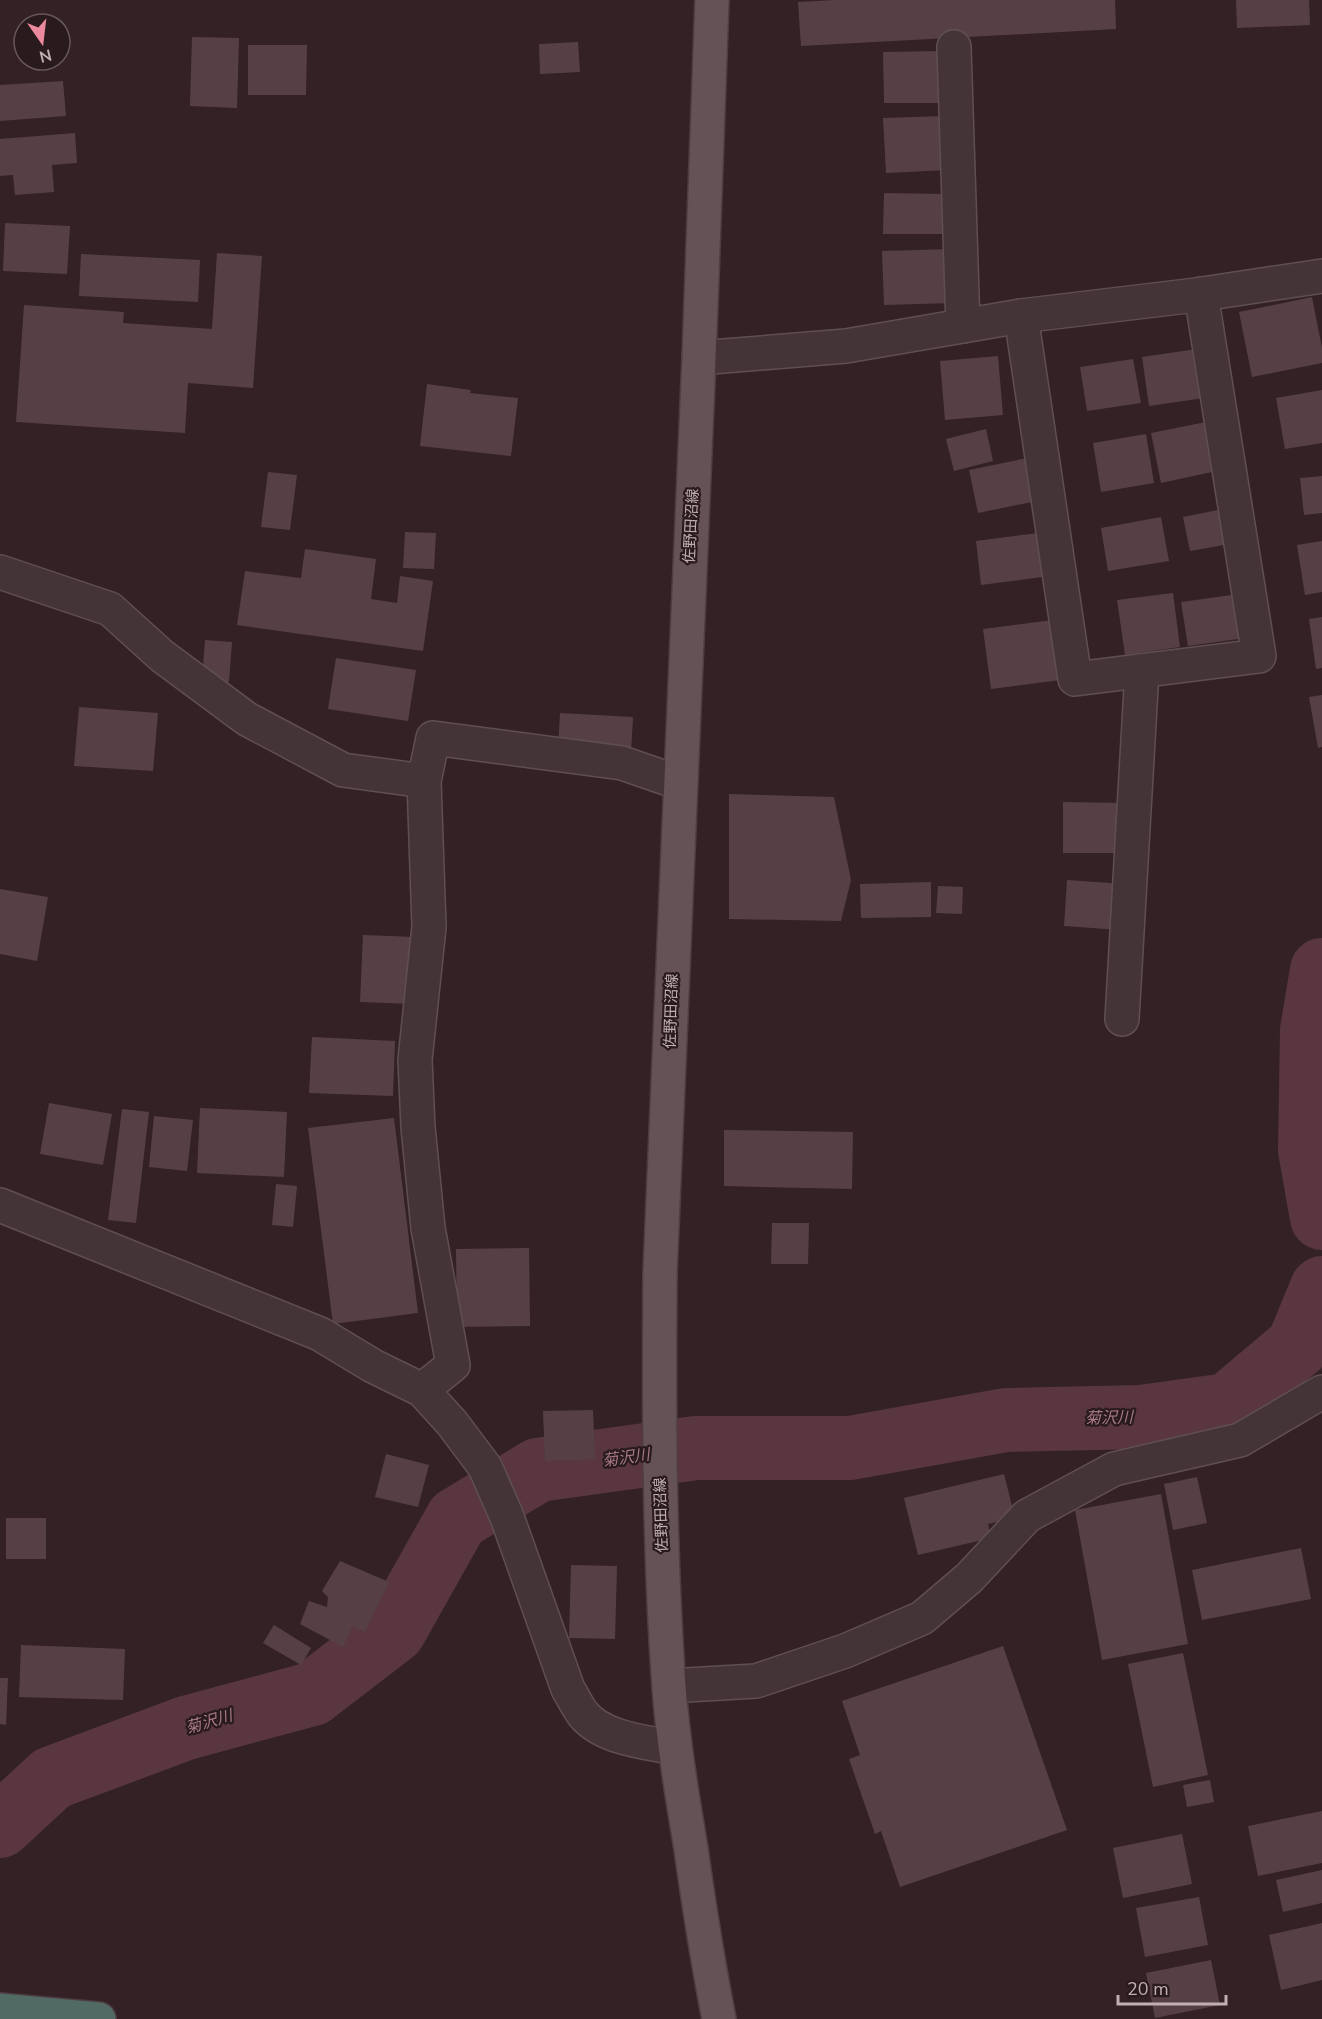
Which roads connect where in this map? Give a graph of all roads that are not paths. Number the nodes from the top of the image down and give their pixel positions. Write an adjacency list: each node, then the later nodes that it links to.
1 (712, 0): 7 (main road, 佐野田沼線)
2 (954, 46): 6 (street)
3 (1322, 276): 4 (street)
4 (1201, 294): 5 (street); 9 (street)
5 (1021, 316): 6 (street); 9 (street)
6 (963, 326): 7 (street)
7 (699, 358): 11 (main road, 佐野田沼線)
8 (0, 572): 10 (street)
9 (1142, 671): 12 (street)
10 (424, 781): 11 (street); 14 (street)
11 (680, 783): 16 (main road, 佐野田沼線)
12 (1122, 1019)
13 (0, 1205): 14 (street)
14 (422, 1390): 17 (street)
15 (1322, 1392): 16 (street)
16 (669, 1686): 17 (main road, 佐野田沼線)
17 (675, 1748): 20 (main road, 佐野田沼線)
18 (0, 2010): 19 (highway)
19 (99, 2019)
20 (720, 2019)

